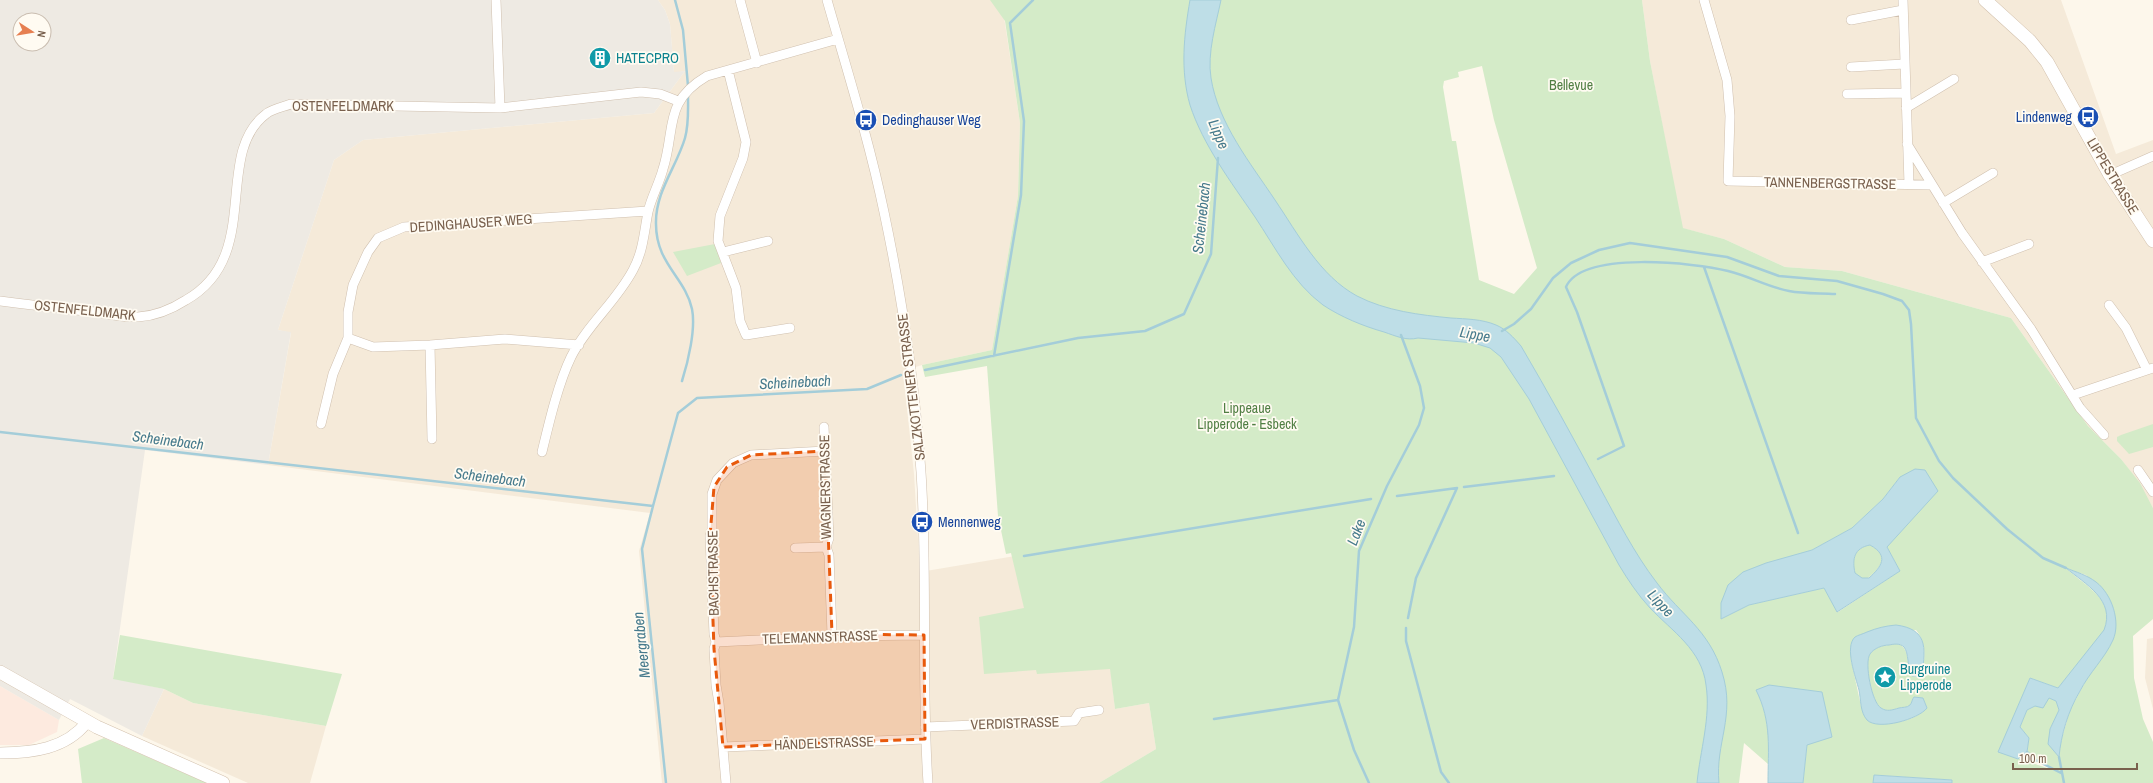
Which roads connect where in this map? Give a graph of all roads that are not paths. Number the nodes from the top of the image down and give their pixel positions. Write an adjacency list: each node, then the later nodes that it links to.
1 (496, 0): 18 (street)
2 (740, 0): 10 (street)
3 (827, 0): 9 (street, SALZKOTTENER STRASSE)
4 (1704, 0): 24 (street, TANNENBERGSTRASSE)
5 (1903, 0): 7 (street)
6 (1985, 0): 23 (main road, LIPPESTRASSE)
7 (1903, 10): 8 (street); 11 (street)
8 (1852, 20)
9 (838, 39): 10 (street); 52 (street, SALZKOTTENER STRASSE)
10 (757, 63): 13 (street)
11 (1904, 64): 12 (street); 15 (street)
12 (1850, 67)
13 (728, 70): 17 (street); 31 (street)
14 (1954, 78): 19 (street)
15 (1905, 93): 16 (street); 19 (street)
16 (1847, 94)
17 (678, 101): 18 (street, OSTENFELDMARK); 27 (street)
18 (500, 108): 33 (street, OSTENFELDMARK)
19 (1906, 108): 20 (street)
20 (1907, 144): 24 (street); 25 (street)
21 (2153, 156): 23 (street)
22 (1993, 172): 26 (street)
23 (2110, 175): 29 (main road, LIPPESTRASSE)
24 (1909, 184): 25 (street, TANNENBERGSTRASSE)
25 (1932, 185): 26 (street)
26 (1943, 203): 32 (street)
27 (648, 211): 36 (street, DEDINGHAUSER WEG); 38 (street)
28 (768, 241): 31 (street)
29 (2153, 241)
30 (2029, 244): 32 (street)
31 (723, 252): 35 (street)
32 (1982, 262): 40 (street)
33 (0, 301)
34 (2109, 305): 39 (street)
35 (790, 328)
36 (348, 338): 37 (street); 41 (street, DEDINGHAUSER WEG)
37 (430, 345): 38 (street); 44 (street)
38 (579, 345): 46 (street)
39 (2150, 369): 40 (street)
40 (2073, 395): 43 (street)
41 (321, 424)
42 (824, 427): 45 (street, WAGNERSTRASSE)
43 (2104, 435)
44 (432, 439)
45 (825, 451): 49 (street, WAGNERSTRASSE); 53 (street, BACHSTRASSE)
46 (542, 452)
47 (2138, 470): 48 (street)
48 (2153, 492)
49 (826, 547): 50 (street, WAGNERSTRASSE); 51 (street, WAGNERSTRASSE)
50 (795, 548)
51 (832, 634): 52 (street, TELEMANNSTRASSE); 53 (street, TELEMANNSTRASSE)
52 (924, 635): 57 (street, SALZKOTTENER STRASSE)
53 (716, 642): 59 (street, BACHSTRASSE)
54 (0, 672): 56 (main road)
55 (1099, 710): 57 (street, VERDISTRASSE)
56 (92, 724): 60 (street); 61 (main road)
57 (925, 727): 58 (street, SALZKOTTENER STRASSE)
58 (925, 739): 59 (street, HÄNDELSTRASSE); 63 (street, SALZKOTTENER STRASSE)
59 (723, 747): 62 (street, BACHSTRASSE)
60 (0, 753)
61 (223, 783)
62 (726, 783)
63 (928, 783)

